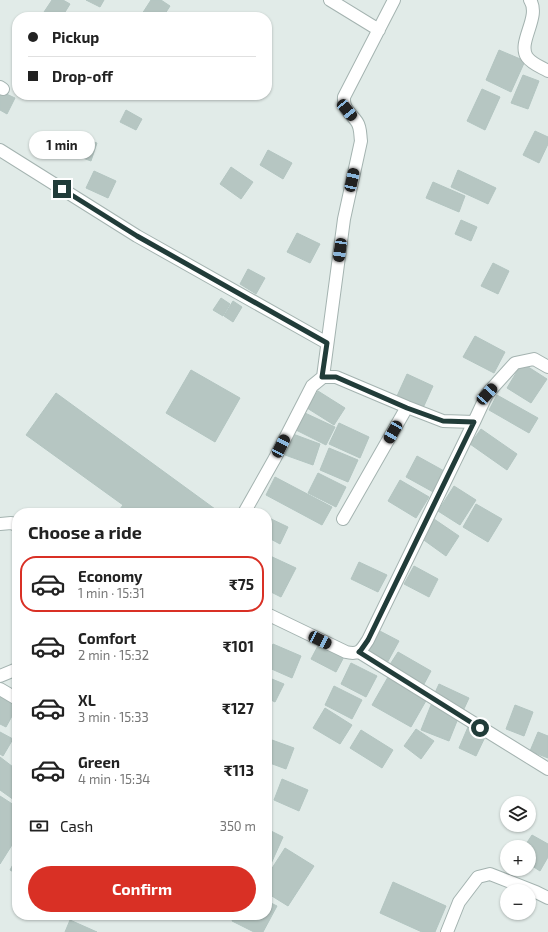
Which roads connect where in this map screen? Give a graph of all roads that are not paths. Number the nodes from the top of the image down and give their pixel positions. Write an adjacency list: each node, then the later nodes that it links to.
1 (330, 0): 4 (street)
2 (394, 0): 4 (street)
3 (530, 0): 5 (street)
4 (379, 30): 7 (street)
5 (548, 71)
6 (0, 150): 7 (street)
7 (327, 343): 9 (street)
8 (548, 367): 11 (street)
9 (322, 377): 10 (street); 12 (street)
10 (407, 408): 11 (street); 13 (street)
11 (474, 422): 17 (street)
12 (247, 508)
13 (343, 519)
14 (12, 523): 15 (street)
15 (0, 524)
16 (272, 616): 17 (street)
17 (359, 652): 22 (street)
18 (12, 672): 19 (street)
19 (0, 676)
20 (0, 689): 21 (street)
21 (12, 696)
22 (548, 769)
23 (548, 898): 24 (street)
24 (448, 932)

